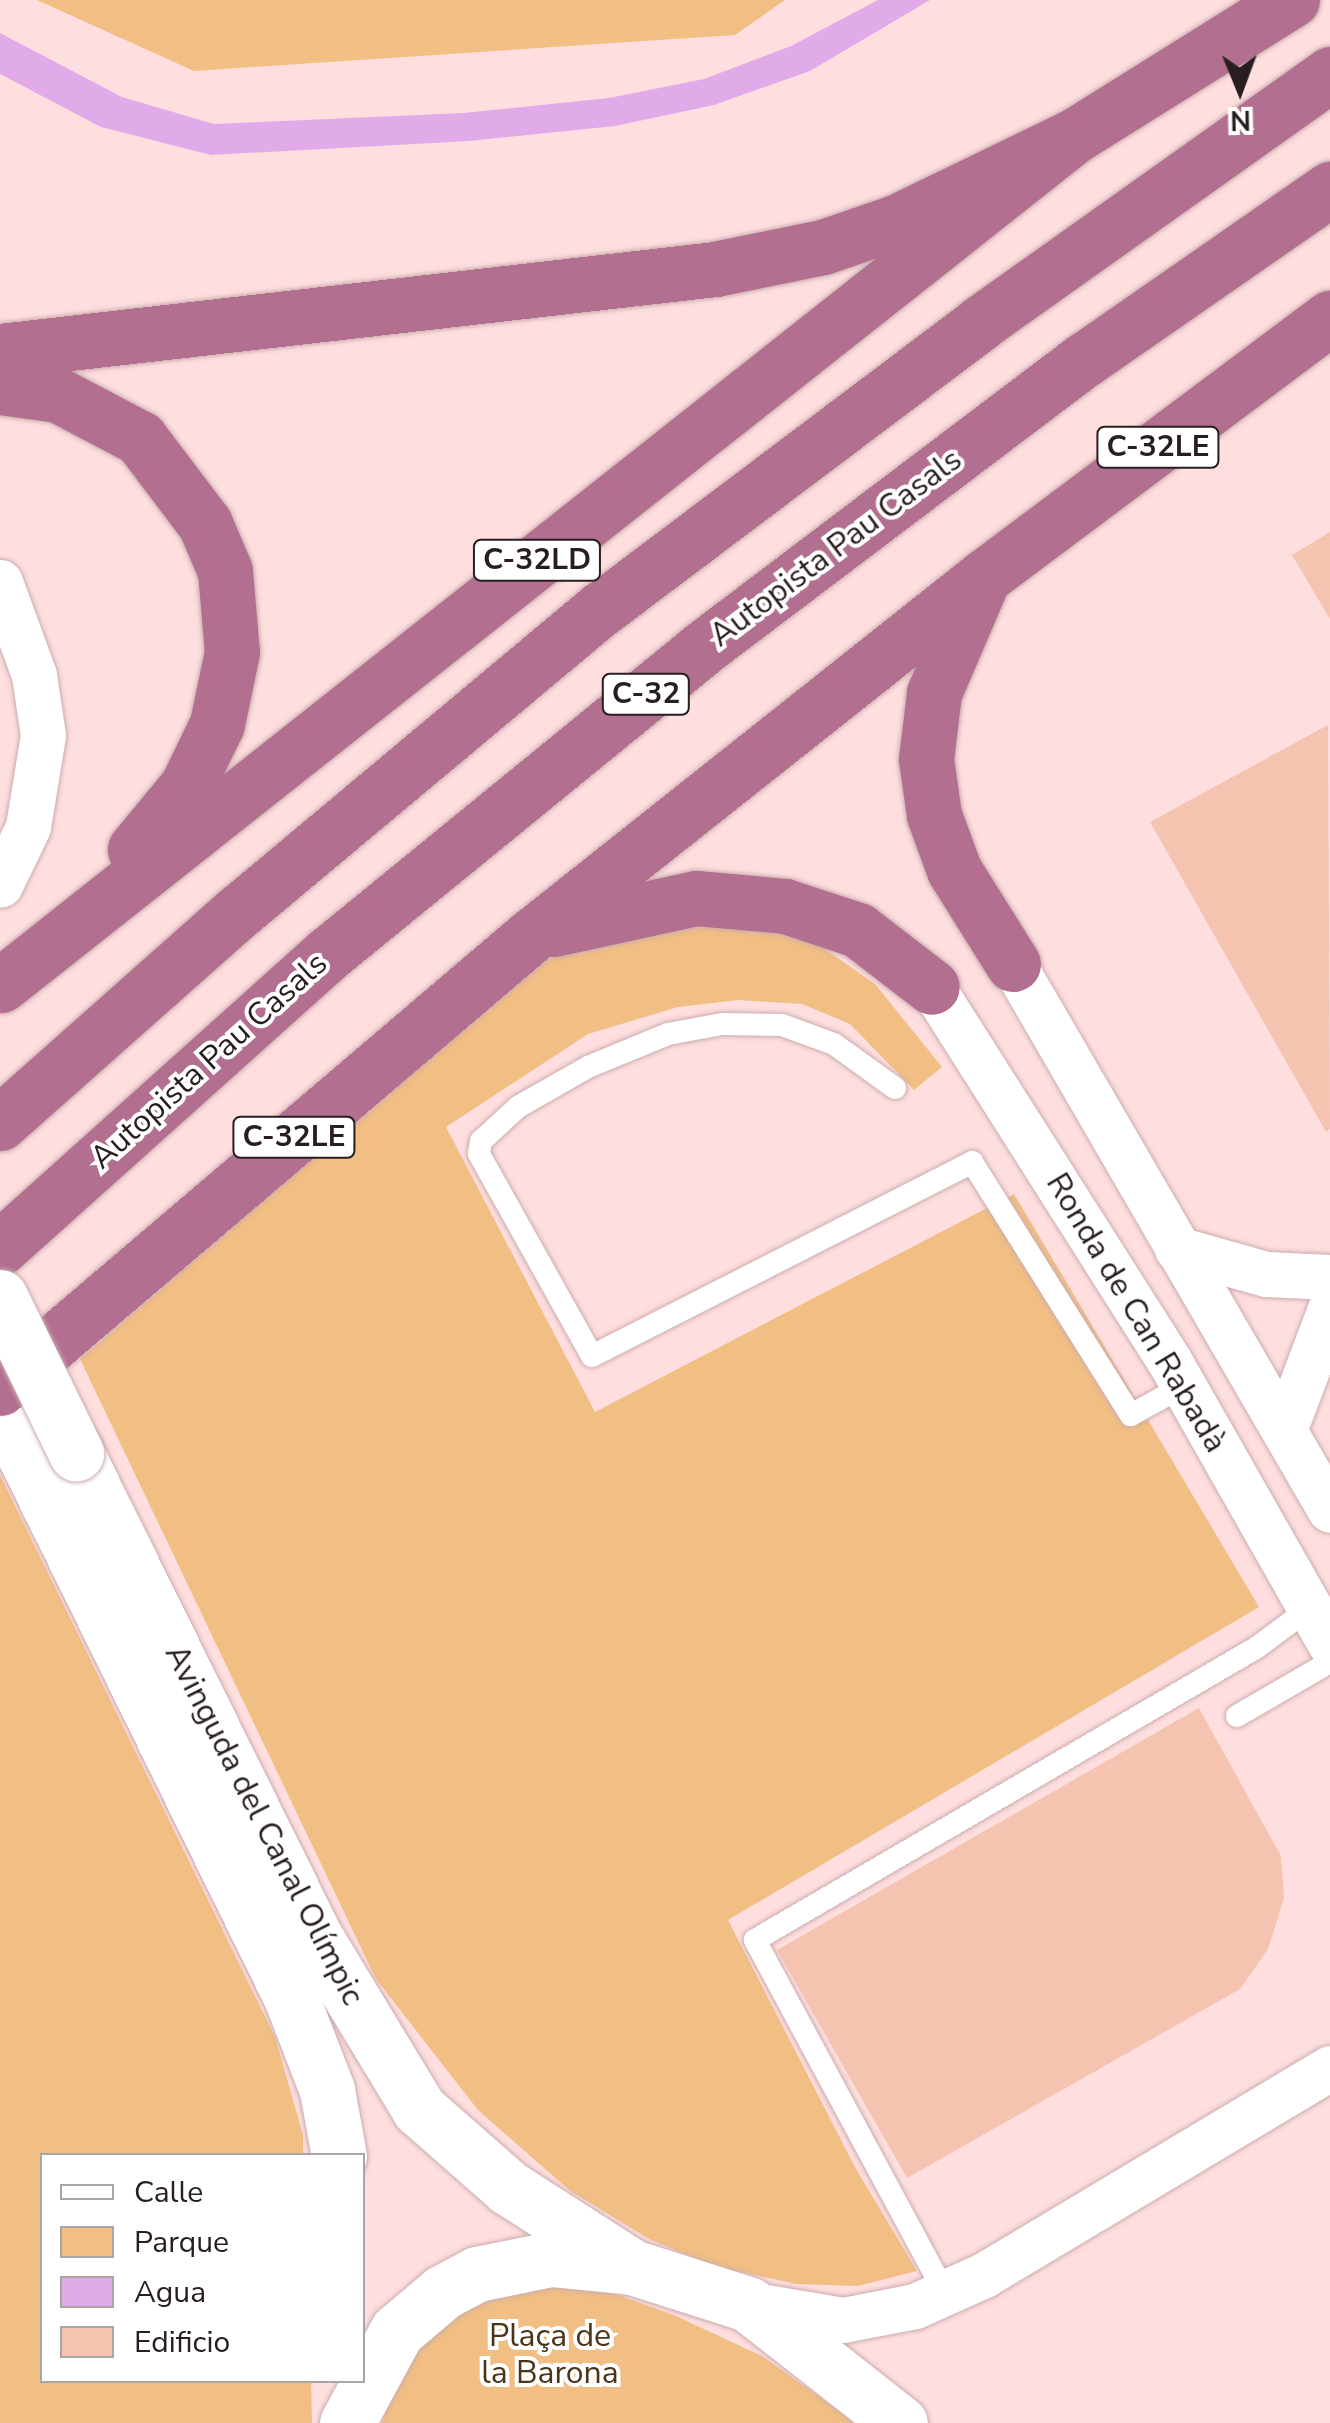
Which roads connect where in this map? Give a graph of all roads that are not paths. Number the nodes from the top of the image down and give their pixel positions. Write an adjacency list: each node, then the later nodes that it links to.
1 (1292, 0): 3 (highway, C-32LD)
2 (1330, 74): 16 (highway, C-32)
3 (1074, 136): 6 (highway); 13 (highway, C-32LD)
4 (1330, 189): 17 (highway, Autopista Pau Casals / C-32)
5 (1330, 318): 8 (highway, C-32LE)
6 (34, 364): 7 (highway); 13 (highway)
7 (0, 387)
8 (985, 576): 11 (highway, C-32LE); 12 (highway)
9 (0, 582): 10 (street)
10 (0, 884)
11 (531, 936): 14 (highway); 23 (highway, C-32LE)
12 (1013, 964): 18 (street, Ronda de Can Rabadà)
13 (0, 986)
14 (932, 987): 22 (street, Ronda de Can Rabadà)
15 (895, 1088): 22 (lane)
16 (0, 1123)
17 (0, 1248)
18 (1177, 1250): 19 (street); 25 (street, Ronda de Can Rabadà)
19 (1330, 1276)
20 (0, 1297): 26 (street, Avinguda del Canal Olímpic, bridge)
21 (1330, 1309): 25 (street)
22 (1184, 1386): 25 (street); 28 (street, Ronda de Can Rabadà)
23 (0, 1388)
24 (0, 1405): 26 (street, Avinguda del Canal Olímpic)
25 (1285, 1428): 27 (street, Ronda de Can Rabadà)
26 (52, 1459): 32 (street, Avinguda del Canal Olímpic); 33 (street, Avinguda del Canal Olímpic)
27 (1330, 1510)
28 (1320, 1626): 34 (lane)
29 (1330, 1662): 30 (lane)
30 (1236, 1716)
31 (1324, 2068): 34 (street)
32 (338, 2153)
33 (632, 2267): 35 (street); 37 (street)
34 (945, 2293): 35 (street)
35 (748, 2304): 38 (street)
36 (344, 2383): 37 (street)
37 (347, 2422)
38 (900, 2423)

